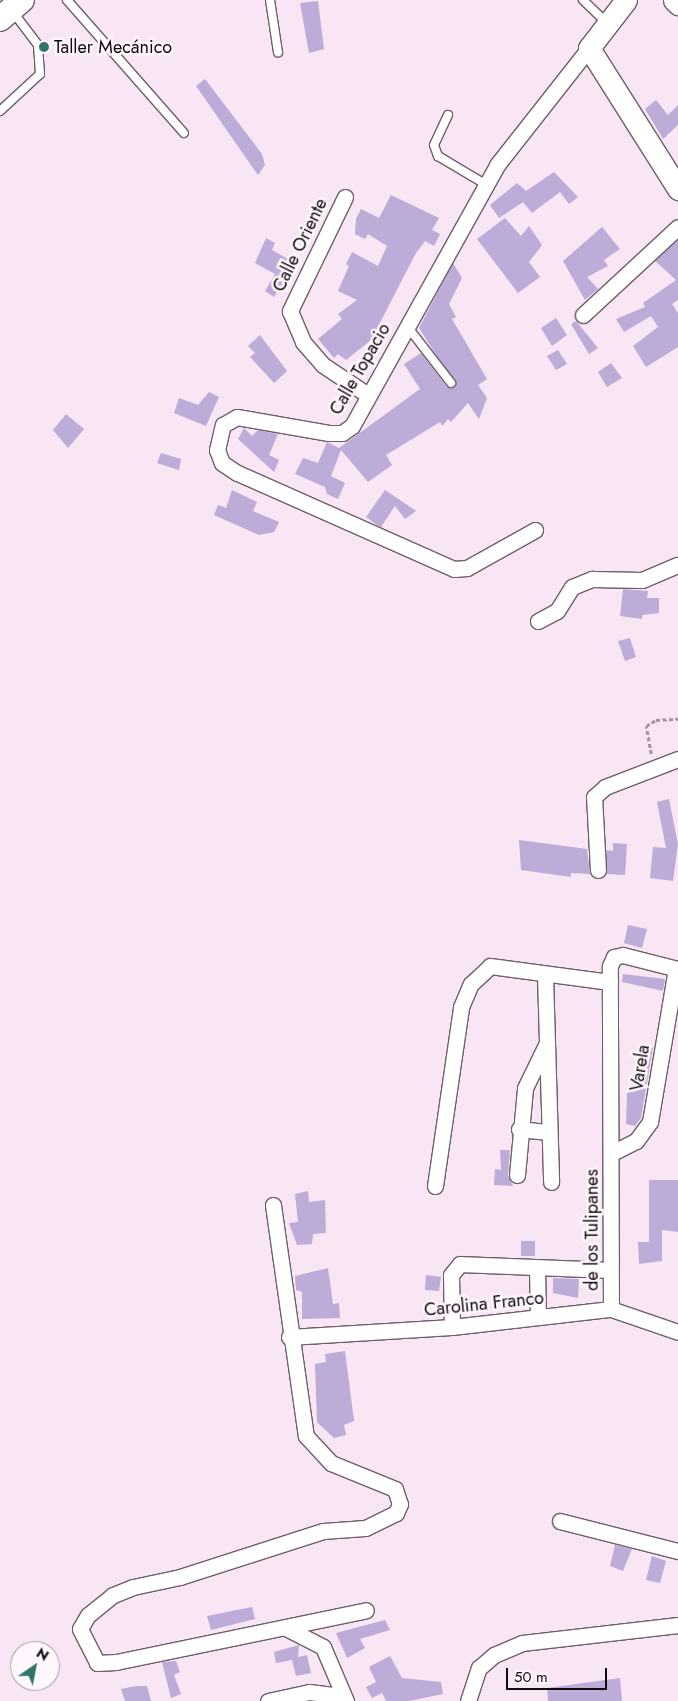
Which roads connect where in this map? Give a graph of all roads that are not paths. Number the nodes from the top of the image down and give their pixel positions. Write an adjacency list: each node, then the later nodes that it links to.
1 (67, 0): 13 (lane)
2 (270, 0): 10 (lane)
3 (583, 0): 8 (lane)
4 (626, 0): 8 (street)
5 (674, 0): 6 (street)
6 (678, 4)
7 (11, 10): 11 (lane)
8 (608, 24): 9 (street)
9 (589, 48): 14 (street, Calle Topacio); 15 (street)
10 (278, 52)
11 (0, 111)
12 (448, 115): 14 (lane)
13 (184, 132)
14 (485, 184): 19 (street, Calle Topacio)
15 (678, 189)
16 (345, 197): 21 (street, Calle Oriente)
17 (678, 227): 18 (street)
18 (582, 315)
19 (407, 326): 20 (lane); 21 (street, Calle Topacio)
20 (451, 383)
21 (368, 395): 22 (street, Calle Topacio)
22 (535, 530)
23 (678, 566): 24 (street)
24 (538, 621)
25 (678, 759): 26 (street)
26 (598, 870)
27 (677, 969): 29 (street); 33 (street, Varela)
28 (545, 974): 29 (street); 30 (street); 36 (street)
29 (610, 982): 33 (street)
30 (547, 1043): 31 (street); 32 (street)
31 (519, 1129): 32 (street); 34 (street)
32 (549, 1132): 35 (street)
33 (612, 1152): 39 (street, de los Tulipanes)
34 (517, 1175)
35 (551, 1182)
36 (434, 1186)
37 (273, 1205): 44 (street)
38 (537, 1269): 39 (street); 41 (street); 42 (street)
39 (610, 1270): 40 (street, de los Tulipanes)
40 (611, 1309): 41 (street, Carolina Franco); 43 (street, Carolina Franco)
41 (538, 1317): 42 (street, Carolina Franco)
42 (452, 1327): 44 (street, Carolina Franco)
43 (678, 1332)
44 (289, 1337): 49 (street)
45 (560, 1521): 46 (street)
46 (678, 1551)
47 (366, 1610): 49 (street)
48 (678, 1625): 52 (street)
49 (288, 1629): 50 (street)
50 (344, 1698): 51 (street)
51 (268, 1701)
52 (468, 1701)

